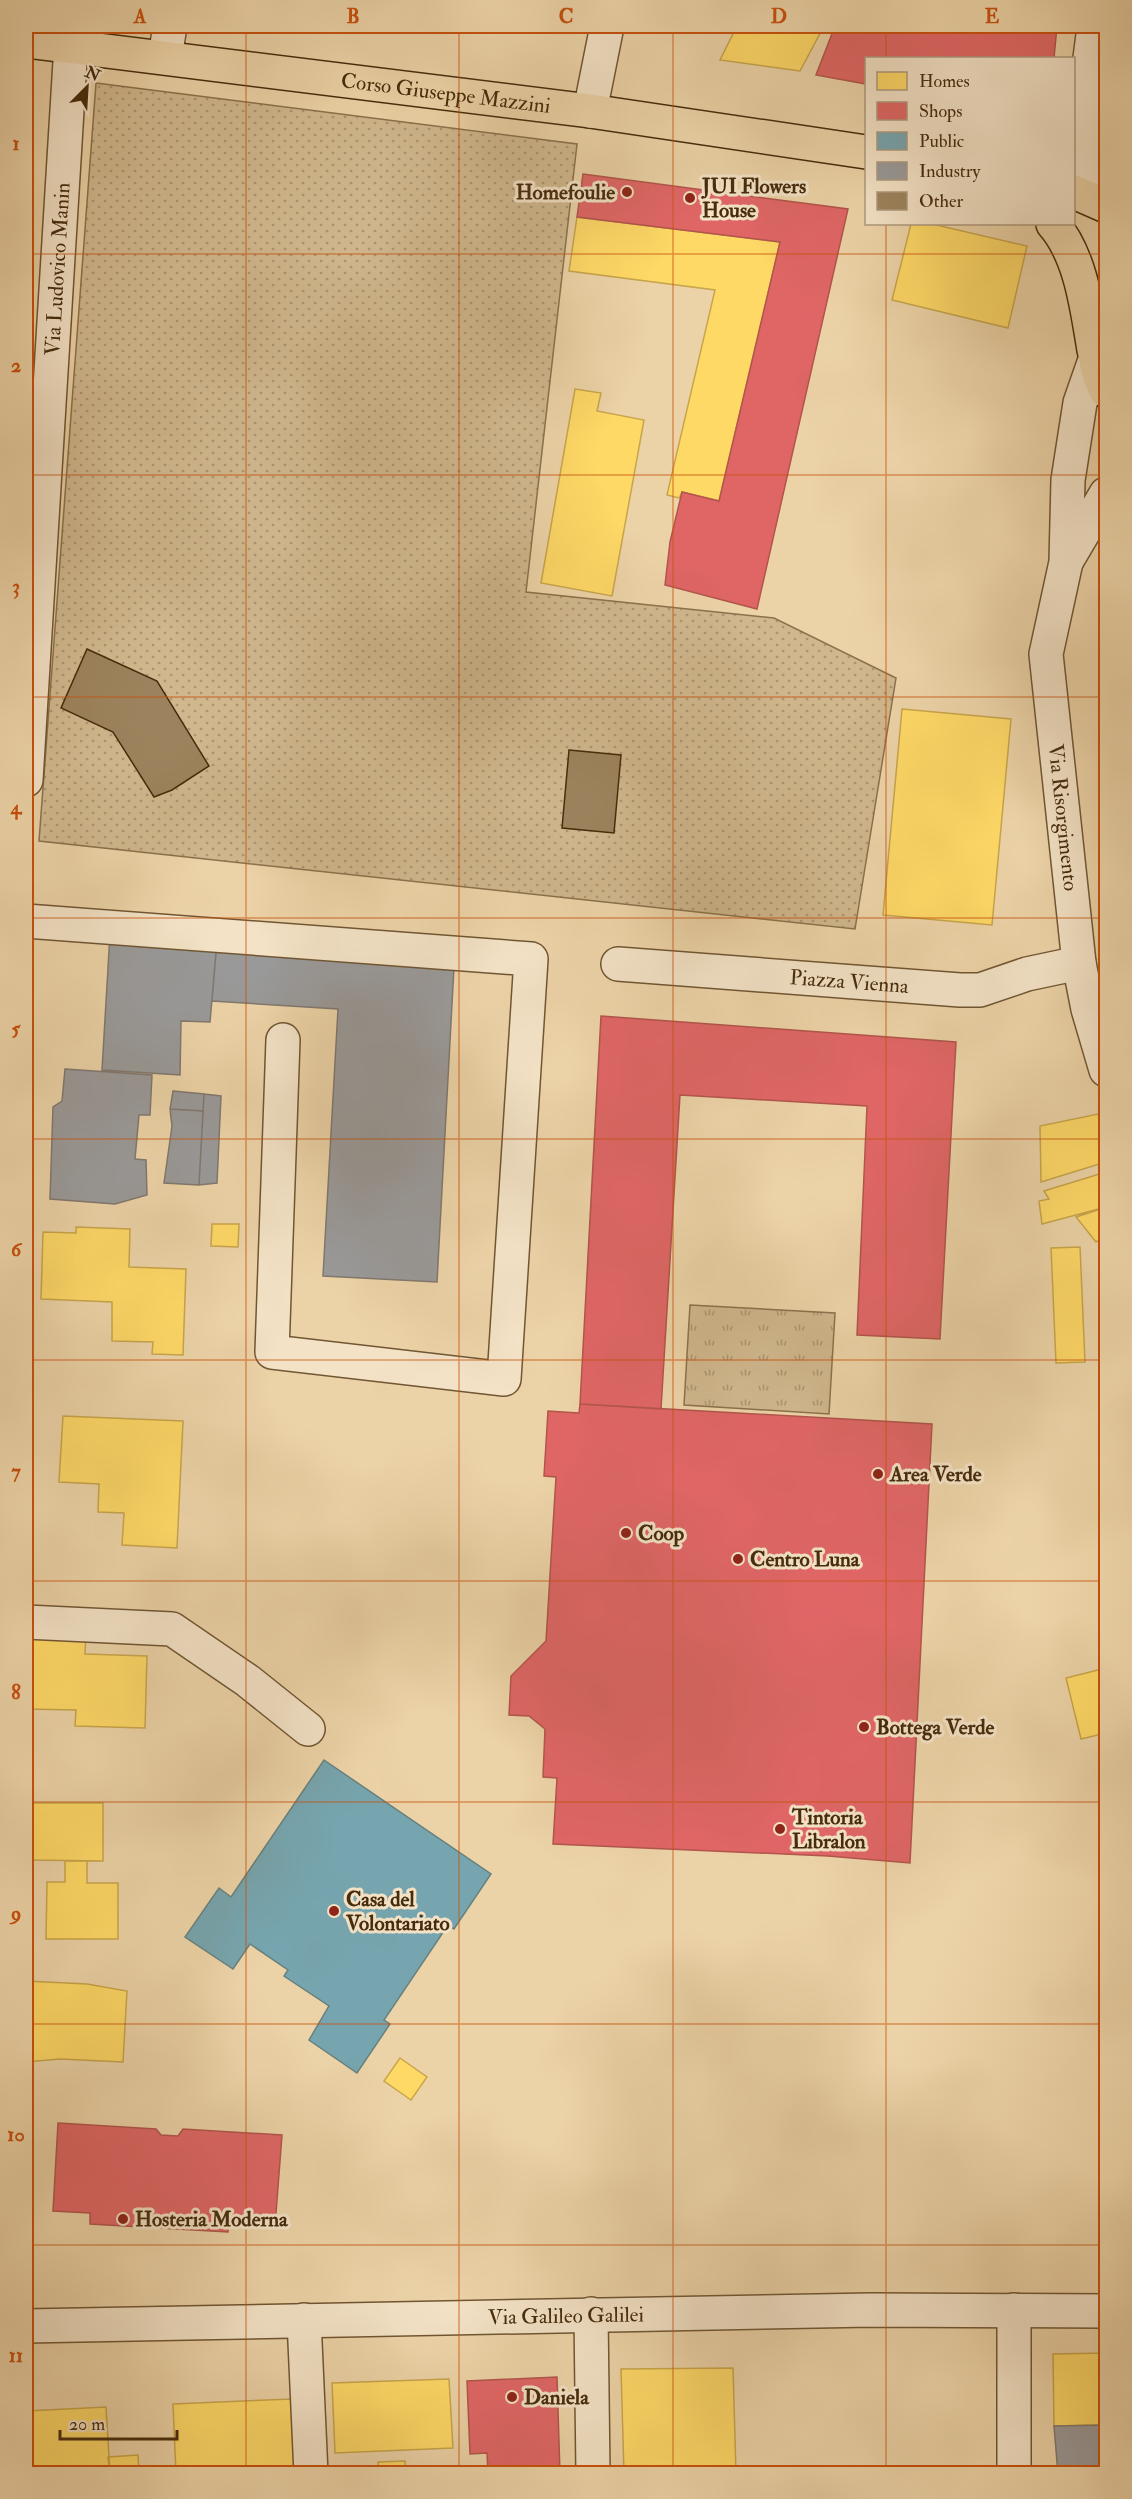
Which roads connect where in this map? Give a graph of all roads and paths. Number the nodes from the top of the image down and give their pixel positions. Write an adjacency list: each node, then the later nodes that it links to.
1 (607, 26): 6 (street)
2 (1094, 26): 7 (street)
3 (26, 41): 5 (main road, Corso Giuseppe Mazzini)
4 (167, 41): 5 (main road, Corso Giuseppe Mazzini); 6 (main road, Corso Giuseppe Mazzini)
5 (71, 45): 18 (street, Via Ludovico Manin)
6 (590, 111): 8 (main road, Corso Giuseppe Mazzini)
7 (1078, 139): 10 (street)
8 (865, 152)
9 (1075, 192): 11 (main road)
10 (1107, 201)
11 (1107, 206)
12 (1054, 225): 14 (main road)
13 (1107, 301): 14 (main road)
14 (1095, 355): 15 (main road); 17 (street)
15 (1107, 391)
16 (1107, 494): 17 (street)
17 (1066, 562): 20 (street, Via Risorgimento)
18 (26, 780)
19 (26, 921): 22 (street)
20 (1079, 963): 21 (street, Piazza Vienna); 23 (street, Via Risorgimento)
21 (618, 964)
22 (283, 1040)
23 (1107, 1070)
24 (26, 1622): 25 (street)
25 (308, 1729)
26 (1014, 2310): 27 (street, Via Galileo Galilei); 28 (street, Via Galileo Galilei); 33 (street)
27 (1107, 2311)
28 (591, 2314): 29 (street, Via Galileo Galilei); 32 (street)
29 (304, 2320): 30 (street, Via Galileo Galilei); 31 (street)
30 (26, 2326)
31 (311, 2474)
32 (593, 2474)
33 (1014, 2474)

